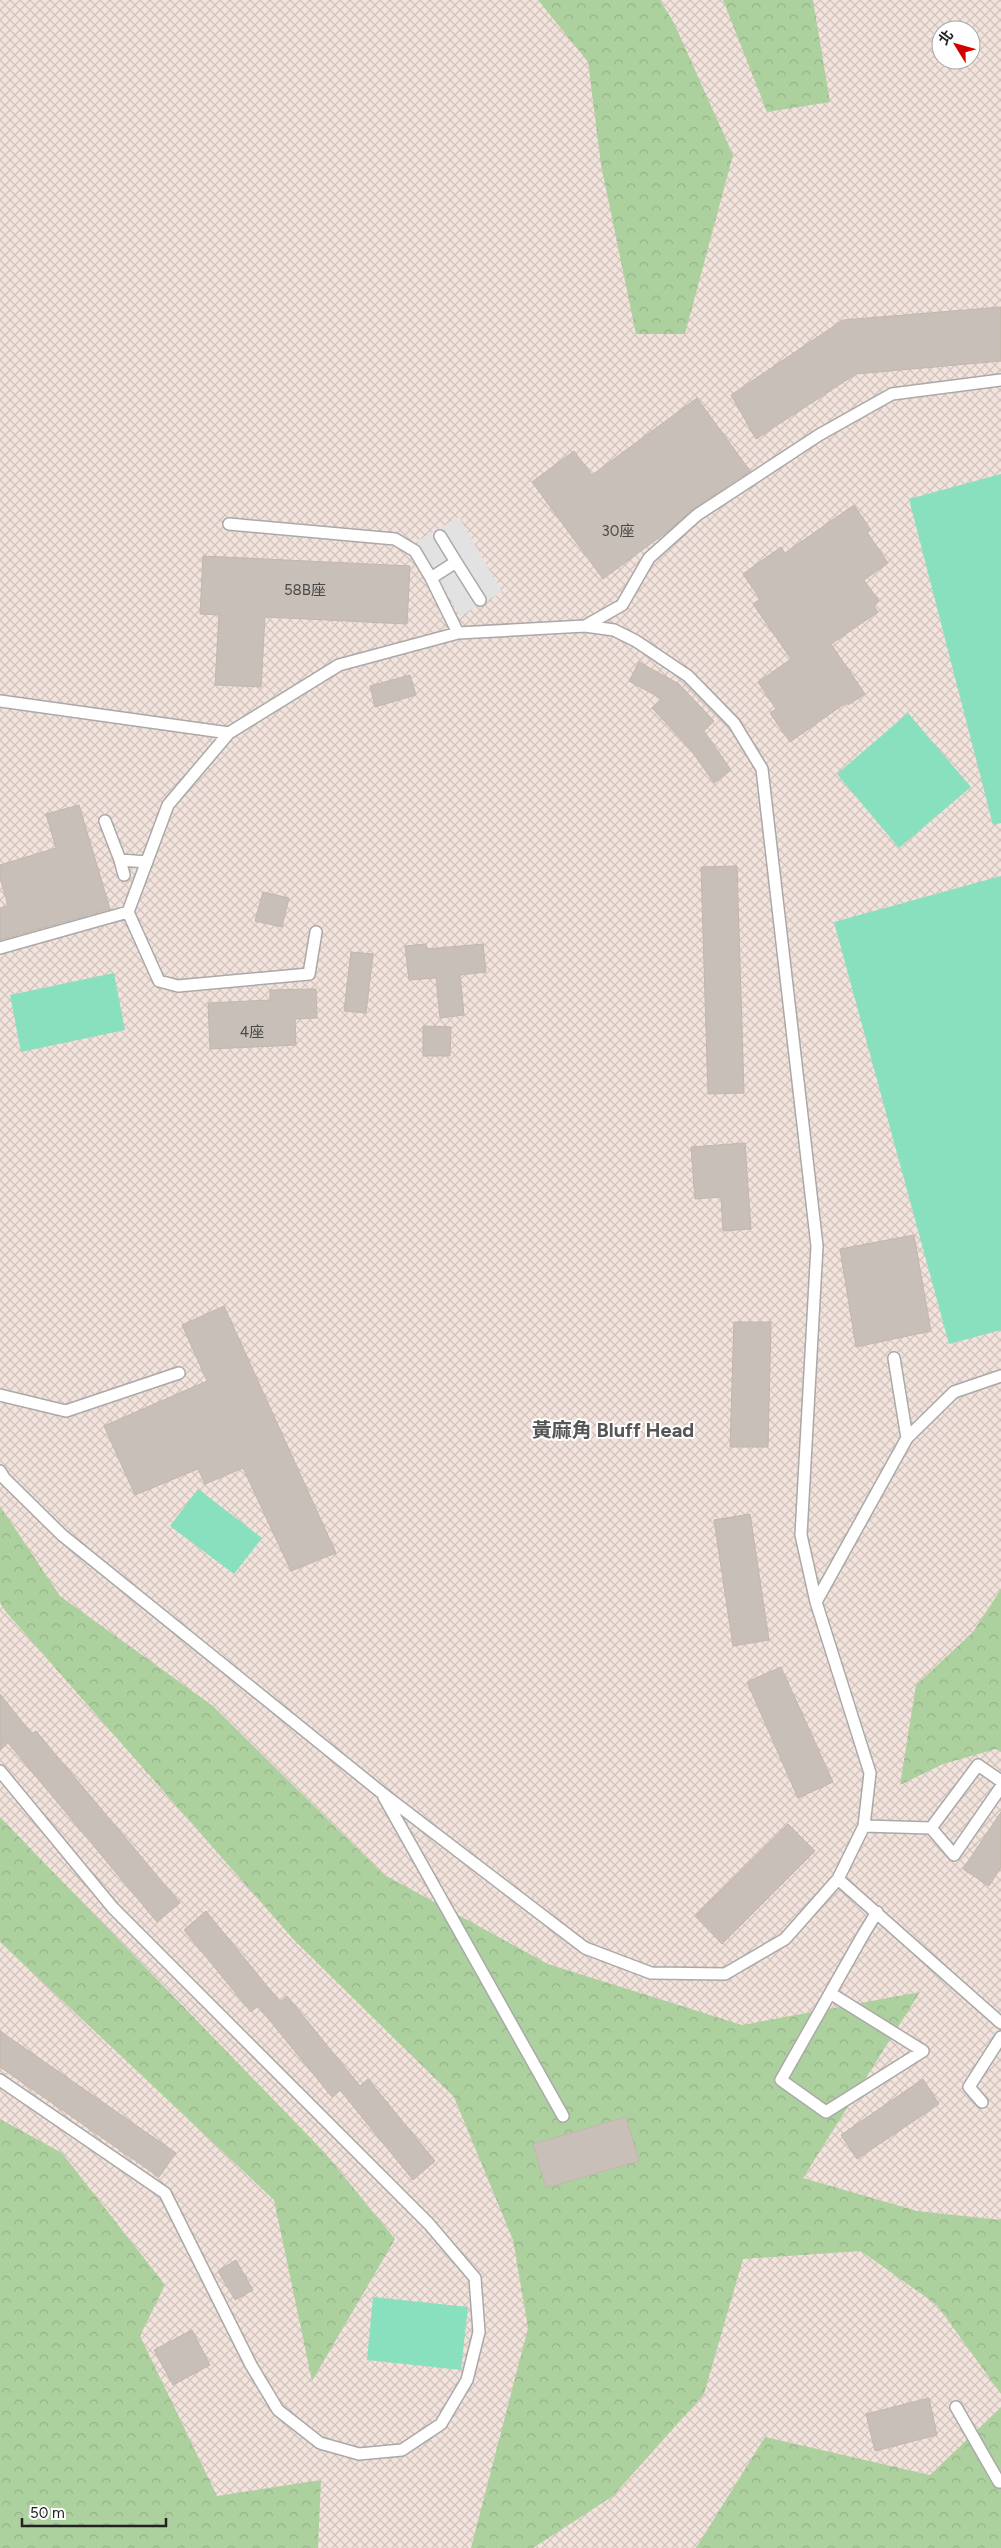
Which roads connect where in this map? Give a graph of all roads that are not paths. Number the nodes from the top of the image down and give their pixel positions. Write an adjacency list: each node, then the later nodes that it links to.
1 (1001, 380): 7 (lane)
2 (229, 524): 5 (lane)
3 (440, 536): 4 (lane)
4 (456, 562): 5 (lane); 6 (lane)
5 (431, 578): 8 (lane)
6 (480, 600)
7 (584, 626): 8 (lane); 24 (lane)
8 (458, 633): 10 (lane)
9 (0, 701): 10 (lane)
10 (229, 733): 13 (lane)
11 (105, 821): 12 (lane)
12 (120, 860): 13 (lane); 14 (lane)
13 (147, 862): 15 (lane)
14 (124, 875)
15 (128, 912): 16 (lane); 17 (lane)
16 (316, 932)
17 (0, 948)
18 (894, 1358): 22 (lane)
19 (179, 1374): 21 (lane)
20 (1001, 1376): 22 (lane)
21 (0, 1395)
22 (907, 1438): 24 (lane)
23 (0, 1471): 28 (lane)
24 (816, 1602): 29 (lane)
25 (0, 1771): 36 (lane)
26 (1001, 1781): 30 (lane)
27 (1001, 1787): 30 (lane)
28 (382, 1793): 31 (lane); 38 (lane)
29 (864, 1826): 30 (lane); 31 (lane)
30 (931, 1828)
31 (838, 1880): 32 (lane)
32 (877, 1912): 33 (lane); 34 (lane)
33 (830, 1993): 33 (lane)
34 (1001, 2023)
35 (1001, 2038): 37 (lane)
36 (0, 2080)
37 (982, 2102)
38 (563, 2116)
39 (956, 2407): 40 (lane)
40 (1001, 2482)

